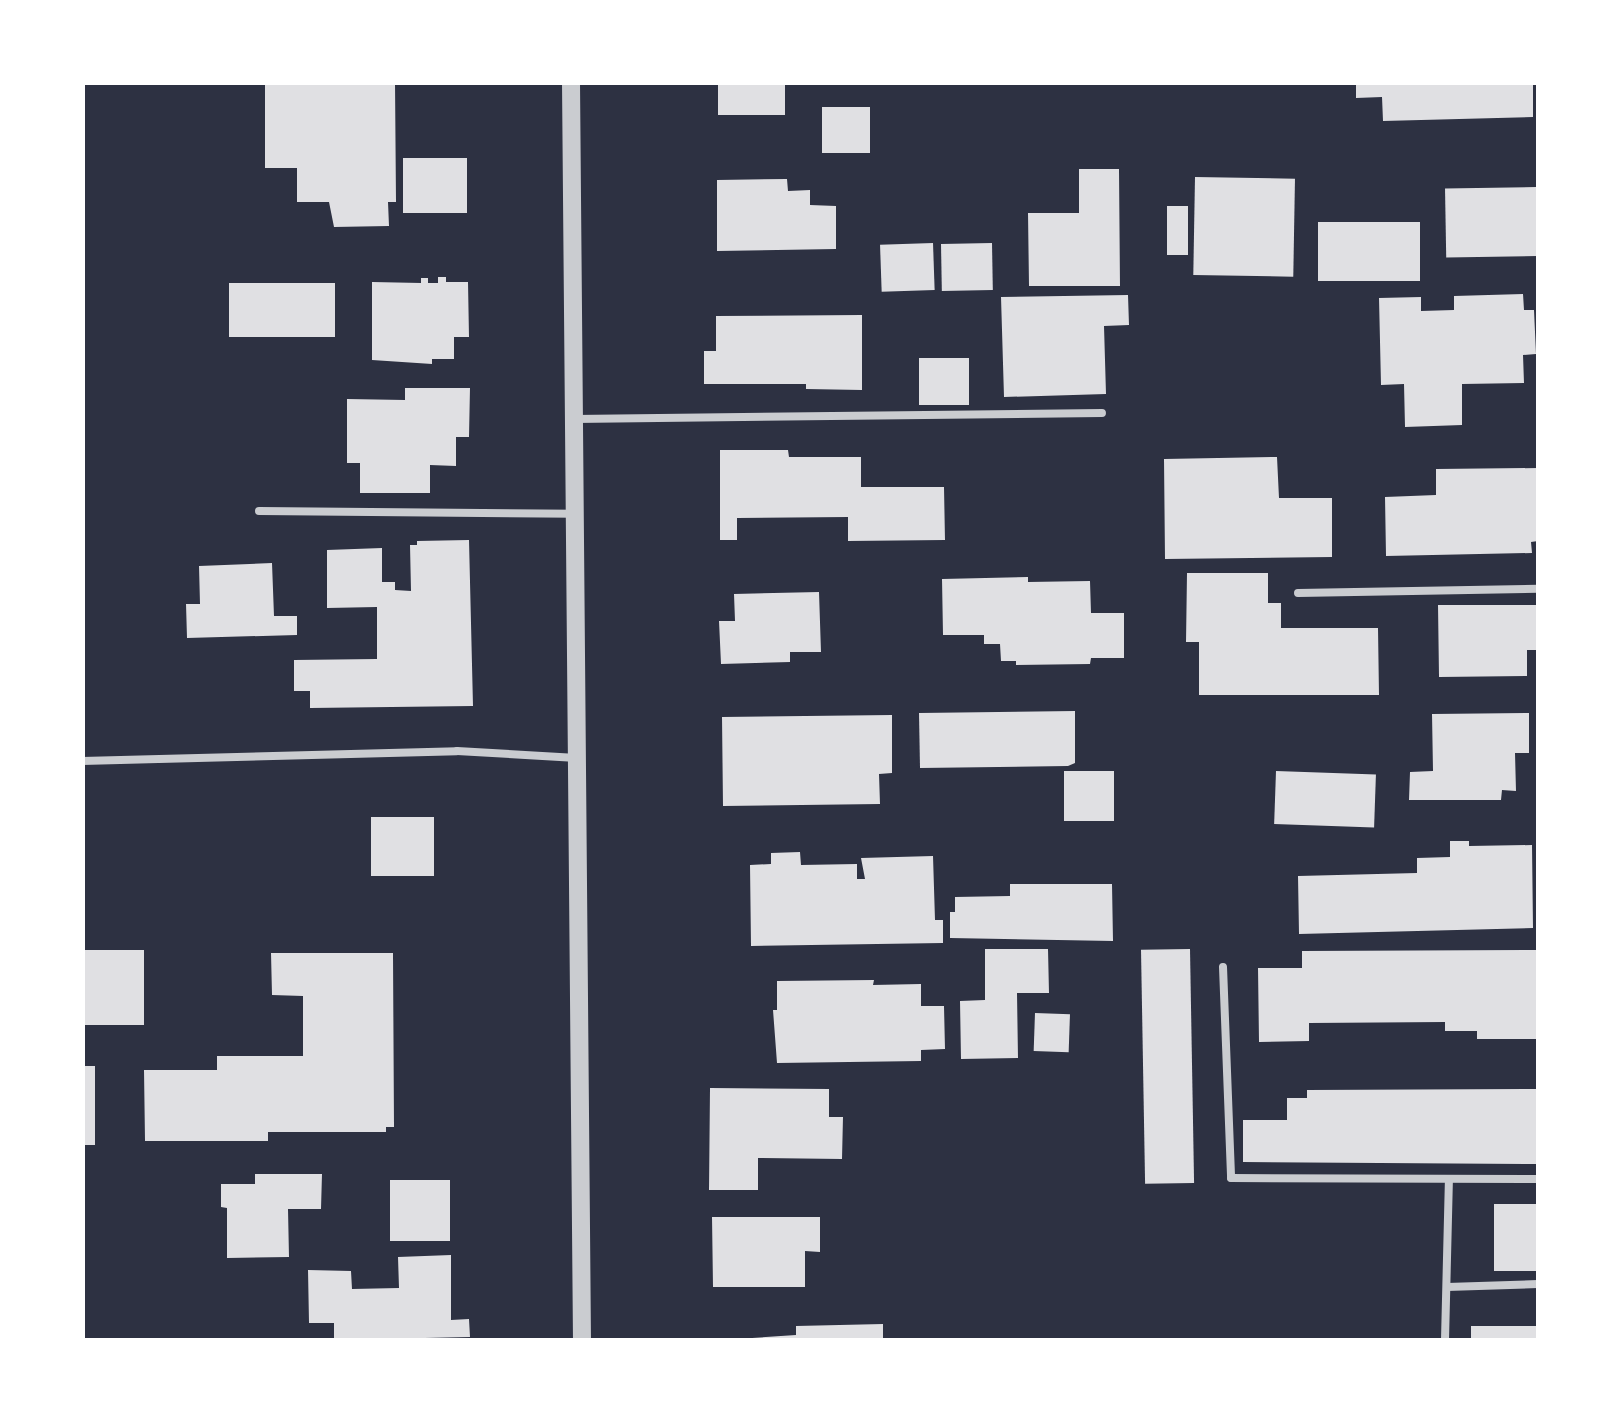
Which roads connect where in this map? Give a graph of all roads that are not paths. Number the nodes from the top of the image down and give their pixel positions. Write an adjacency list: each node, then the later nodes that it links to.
1 (571, 82): 3 (street)
2 (1102, 412): 3 (lane)
3 (574, 419): 5 (street)
4 (260, 511): 5 (lane)
5 (575, 514): 8 (street)
6 (1538, 589): 7 (lane)
7 (1298, 593)
8 (577, 758): 9 (lane); 15 (street)
9 (82, 761)
10 (1223, 967): 11 (lane)
11 (1449, 1179): 12 (lane); 14 (lane)
12 (1538, 1179)
13 (1538, 1284): 14 (lane)
14 (1447, 1287): 16 (lane)
15 (582, 1340)
16 (1445, 1340)

